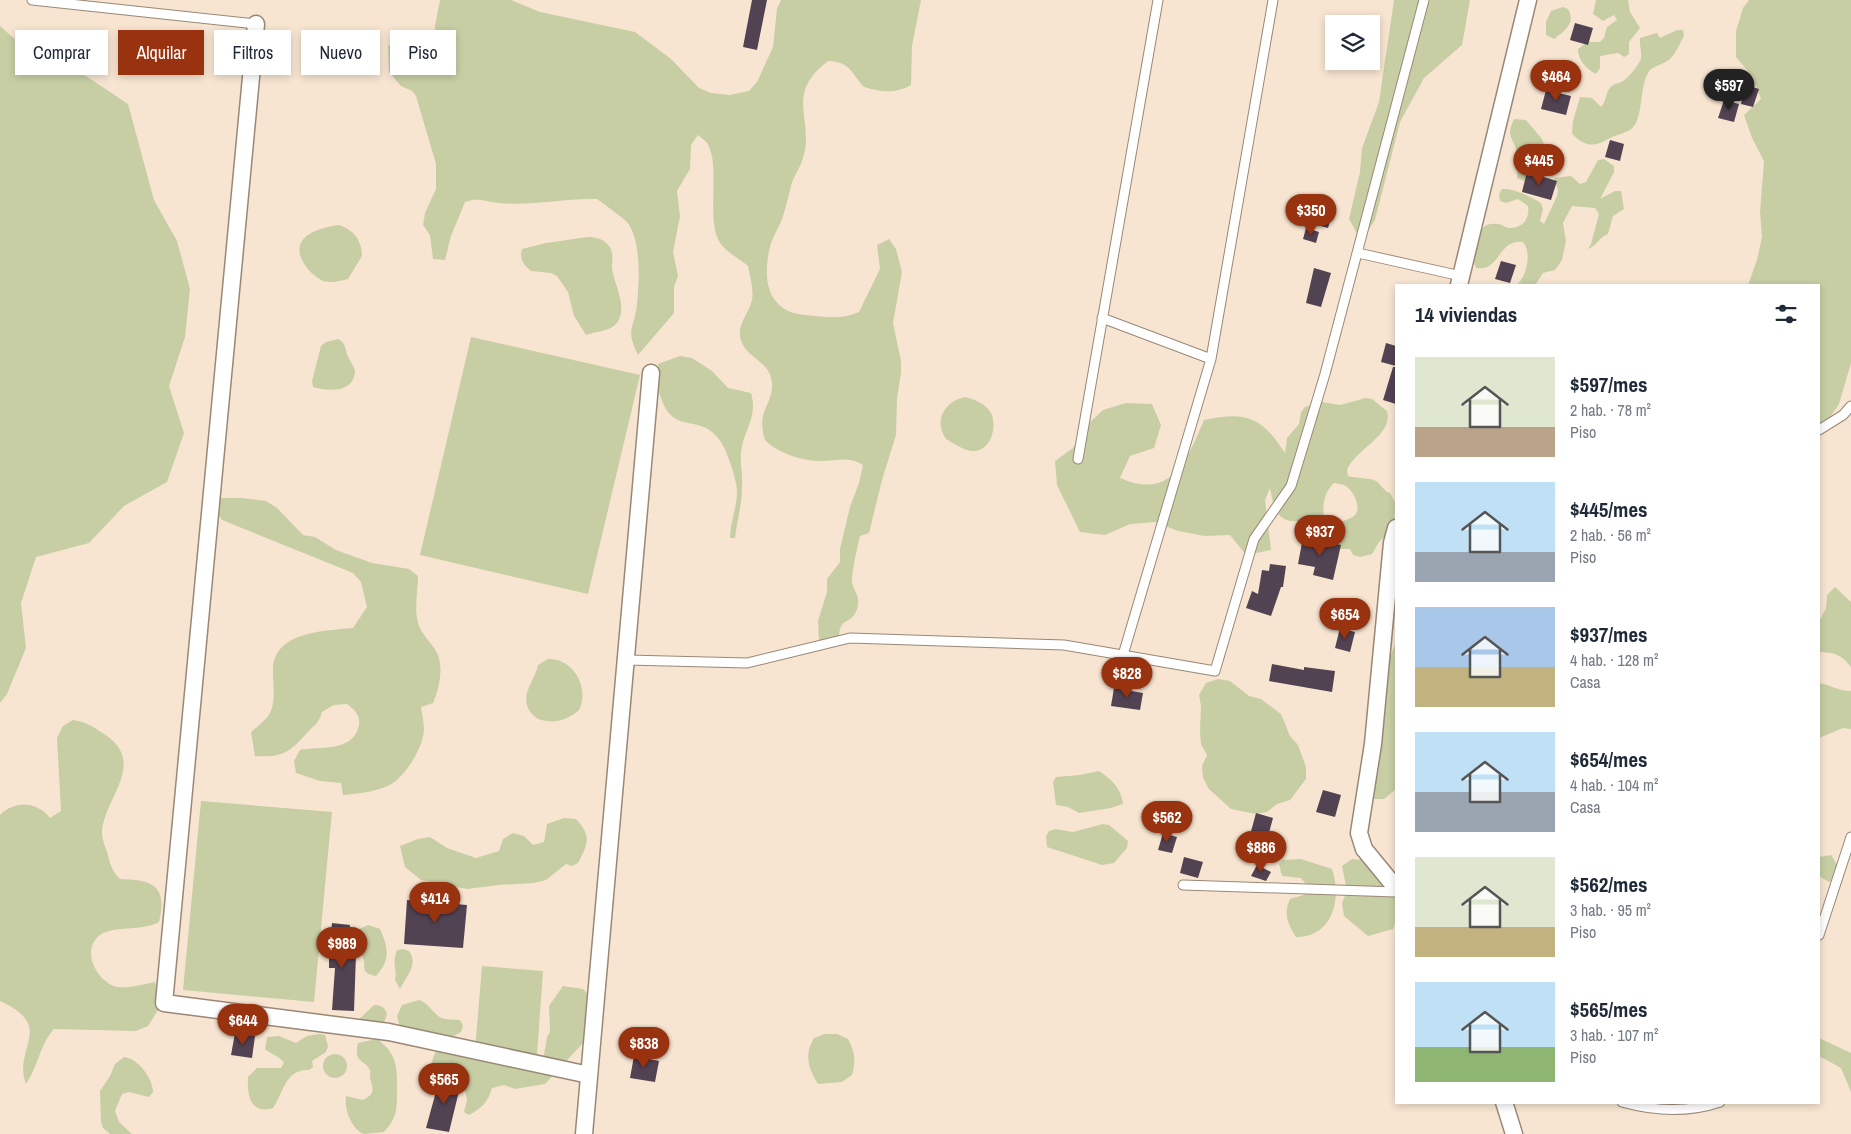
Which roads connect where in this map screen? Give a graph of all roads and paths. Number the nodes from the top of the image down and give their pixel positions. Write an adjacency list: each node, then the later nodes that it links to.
1 (32, 0): 6 (lane)
2 (1158, 0): 9 (lane)
3 (1273, 0): 10 (lane)
4 (1424, 0): 7 (lane)
5 (1528, 0): 8 (street)
6 (256, 24): 23 (street)
7 (1358, 252): 8 (lane); 16 (lane)
8 (1460, 280)
9 (1102, 318): 10 (lane); 14 (lane)
10 (1211, 359): 16 (lane)
11 (651, 373): 17 (street)
12 (1851, 406): 13 (lane)
13 (1820, 429)
14 (1078, 459)
15 (1395, 532): 20 (street)
16 (1123, 656): 17 (lane)
17 (627, 660): 23 (street)
18 (1851, 837): 22 (lane)
19 (1183, 885): 21 (lane)
20 (1395, 889)
21 (1395, 890)
22 (1820, 932)
23 (589, 1075): 27 (street)
24 (1505, 1104): 28 (street)
25 (1630, 1104): 26 (lane)
26 (1708, 1104)
27 (584, 1134)
28 (1514, 1134)

